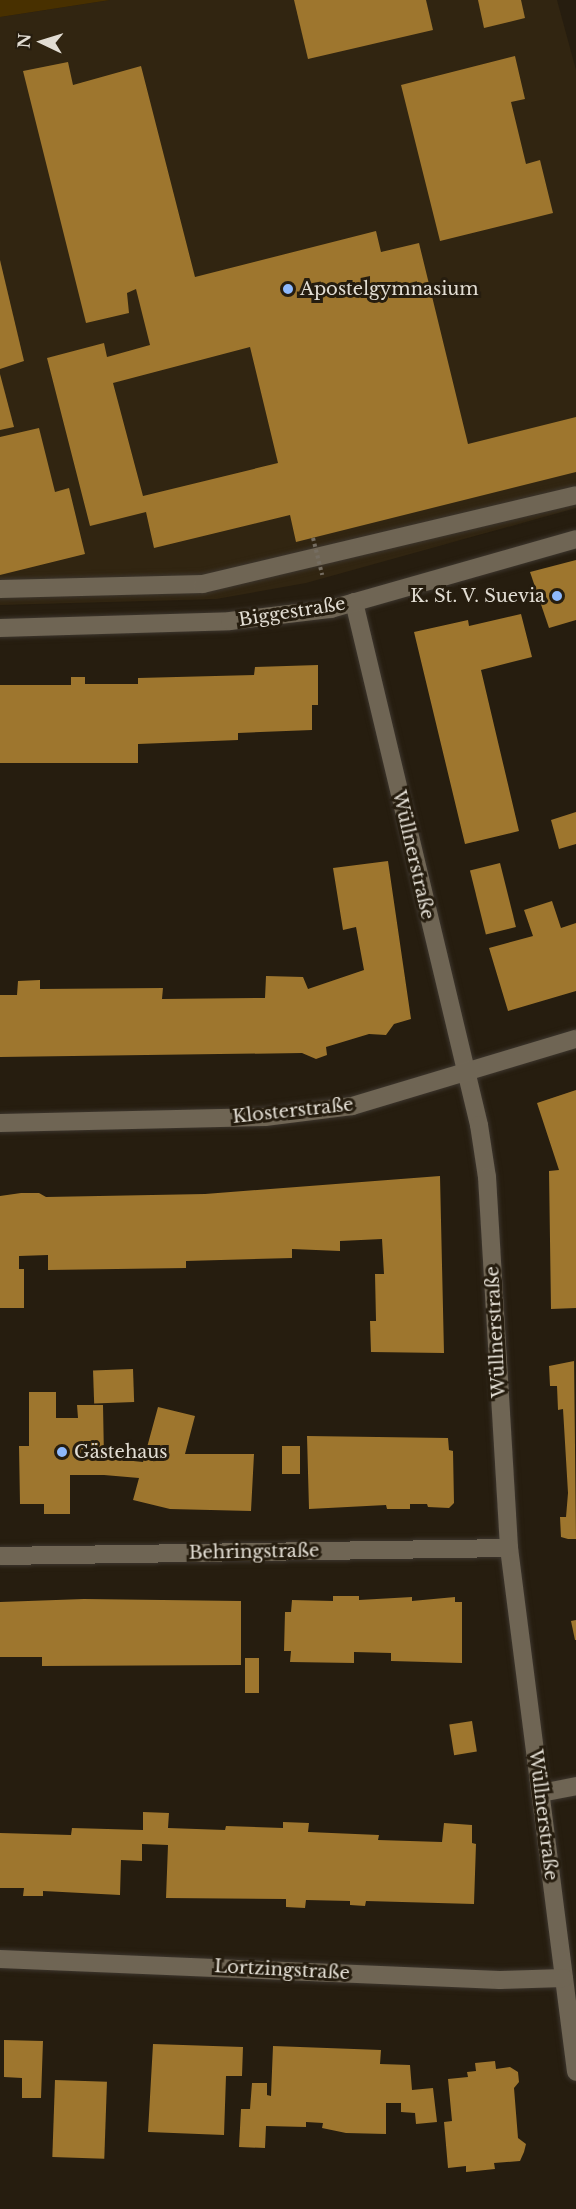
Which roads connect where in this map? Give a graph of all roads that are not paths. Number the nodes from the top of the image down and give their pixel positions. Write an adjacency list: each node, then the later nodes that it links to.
1 (576, 495): 3 (street)
2 (576, 539): 4 (street, Biggestraße)
3 (0, 589)
4 (354, 602): 5 (street, Biggestraße); 7 (street, Wüllnerstraße)
5 (0, 628)
6 (576, 1039): 7 (street, Klosterstraße)
7 (465, 1074): 8 (street, Klosterstraße); 9 (street, Wüllnerstraße)
8 (0, 1123)
9 (509, 1548): 10 (street, Behringstraße); 12 (street, Wüllnerstraße)
10 (0, 1556)
11 (576, 1786): 12 (street)
12 (541, 1793): 14 (street, Wüllnerstraße)
13 (0, 1959): 14 (street, Lortzingstraße)
14 (564, 1978): 15 (street, Wüllnerstraße)
15 (576, 2072)

